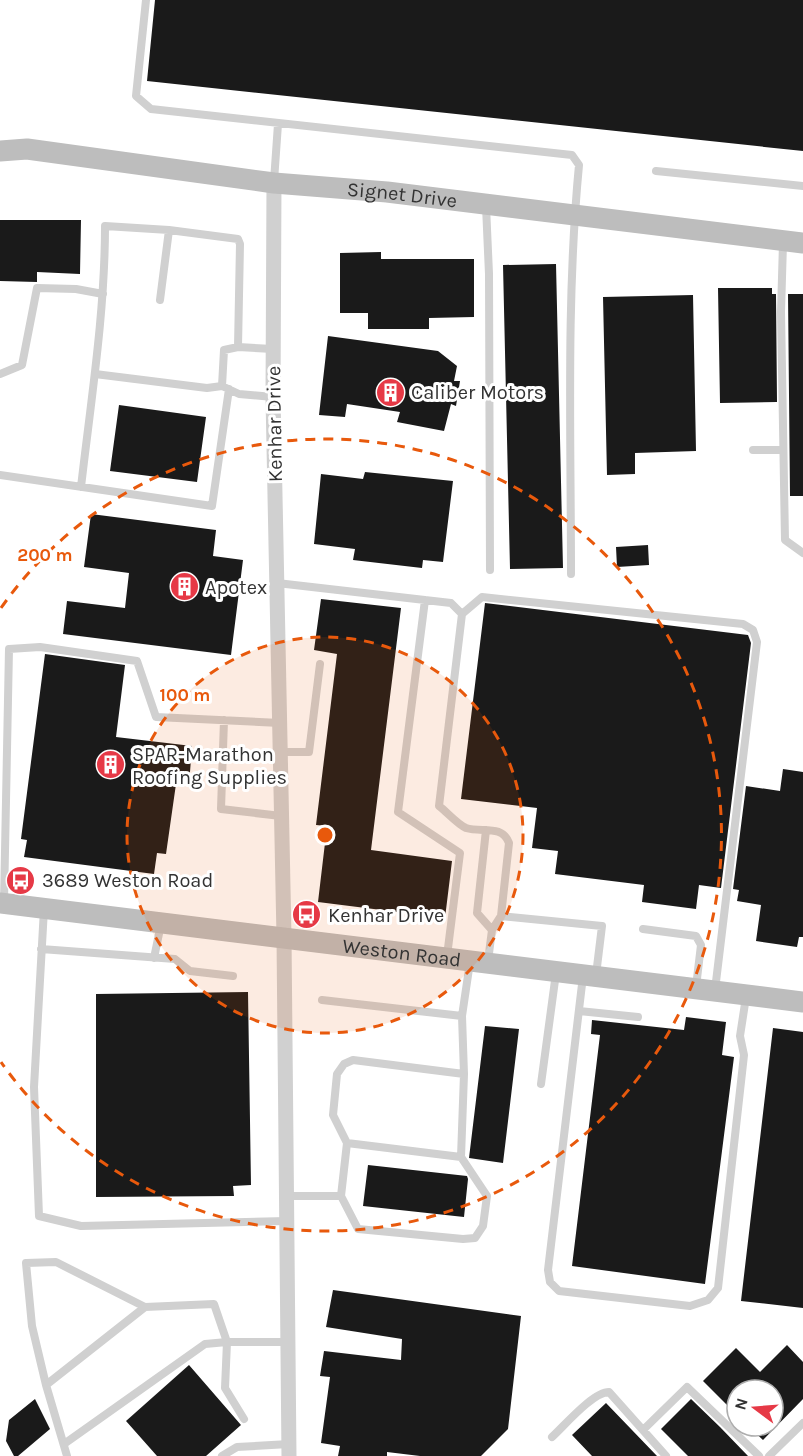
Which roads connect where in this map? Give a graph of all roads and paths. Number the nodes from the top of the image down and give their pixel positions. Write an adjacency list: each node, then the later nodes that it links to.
1 (146, 0): 2 (lane)
2 (278, 124): 5 (lane); 8 (lane)
3 (0, 151): 5 (street, Signet Drive)
4 (656, 171): 6 (lane)
5 (274, 183): 7 (street, Signet Drive); 14 (street, Kenhar Drive)
6 (803, 186)
7 (486, 204): 8 (street, Signet Drive); 24 (lane)
8 (574, 215): 10 (street, Signet Drive); 25 (lane)
9 (169, 230): 11 (lane); 12 (lane); 13 (lane)
10 (793, 242): 20 (lane)
11 (103, 294): 15 (lane); 16 (lane)
12 (160, 300)
13 (238, 348): 14 (lane); 17 (lane)
14 (273, 349): 18 (street, Kenhar Drive)
15 (0, 374)
16 (95, 374): 17 (lane); 22 (lane)
17 (226, 388): 18 (lane); 22 (lane)
18 (273, 397): 26 (street, Kenhar Drive)
19 (753, 450): 20 (lane)
20 (783, 450): 23 (lane)
21 (0, 475): 22 (lane)
22 (81, 487)
23 (803, 553)
24 (490, 570)
25 (571, 574)
26 (277, 583): 27 (lane); 31 (street, Kenhar Drive)
27 (424, 600): 28 (lane); 44 (lane)
28 (462, 614): 34 (lane); 49 (lane)
29 (320, 664): 32 (lane)
30 (224, 720): 31 (lane); 33 (lane); 35 (lane)
31 (280, 723): 32 (street, Kenhar Drive)
32 (280, 752): 33 (street, Kenhar Drive)
33 (281, 816): 41 (street, Kenhar Drive)
34 (486, 830): 37 (lane); 40 (lane)
35 (2, 903): 36 (street, Weston Road)
36 (44, 908): 38 (street, Weston Road); 42 (lane)
37 (501, 916): 40 (lane); 47 (lane)
38 (162, 922): 41 (street, Weston Road); 43 (lane)
39 (643, 929): 49 (lane)
40 (492, 930): 45 (lane)
41 (284, 938): 44 (street, Weston Road); 60 (street, Kenhar Drive)
42 (41, 949): 43 (lane); 62 (lane)
43 (154, 958): 48 (lane)
44 (447, 958): 45 (street, Weston Road)
45 (479, 962): 46 (street, Weston Road); 54 (lane)
46 (556, 971): 47 (street, Weston Road); 57 (lane)
47 (590, 975): 49 (street, Weston Road); 53 (lane)
48 (233, 976)
49 (705, 990): 50 (street, Weston Road)
50 (746, 994): 52 (street, Weston Road); 53 (lane)
51 (322, 1000): 54 (lane)
52 (803, 1002)
53 (579, 1011): 55 (lane)
54 (462, 1016): 56 (lane)
55 (638, 1017)
56 (464, 1074): 58 (lane); 59 (lane)
57 (541, 1083)
58 (347, 1143): 59 (lane); 61 (lane)
59 (461, 1157): 61 (lane)
60 (286, 1196): 61 (lane); 62 (street, Kenhar Drive)
61 (341, 1196)
62 (287, 1221): 65 (street, Kenhar Drive)
63 (145, 1307): 64 (lane); 66 (lane); 66 (lane)
64 (227, 1342): 65 (lane); 67 (lane); 71 (lane)
65 (288, 1342): 72 (street, Kenhar Drive)
66 (46, 1385): 71 (lane)
67 (244, 1419)
68 (803, 1423): 77 (lane)
69 (643, 1430): 70 (lane); 75 (lane); 76 (lane)
70 (552, 1437)
71 (63, 1444): 73 (lane)
72 (289, 1450): 74 (lane)
73 (67, 1456)
74 (222, 1456)
75 (666, 1456)
76 (759, 1456)
77 (769, 1456)

